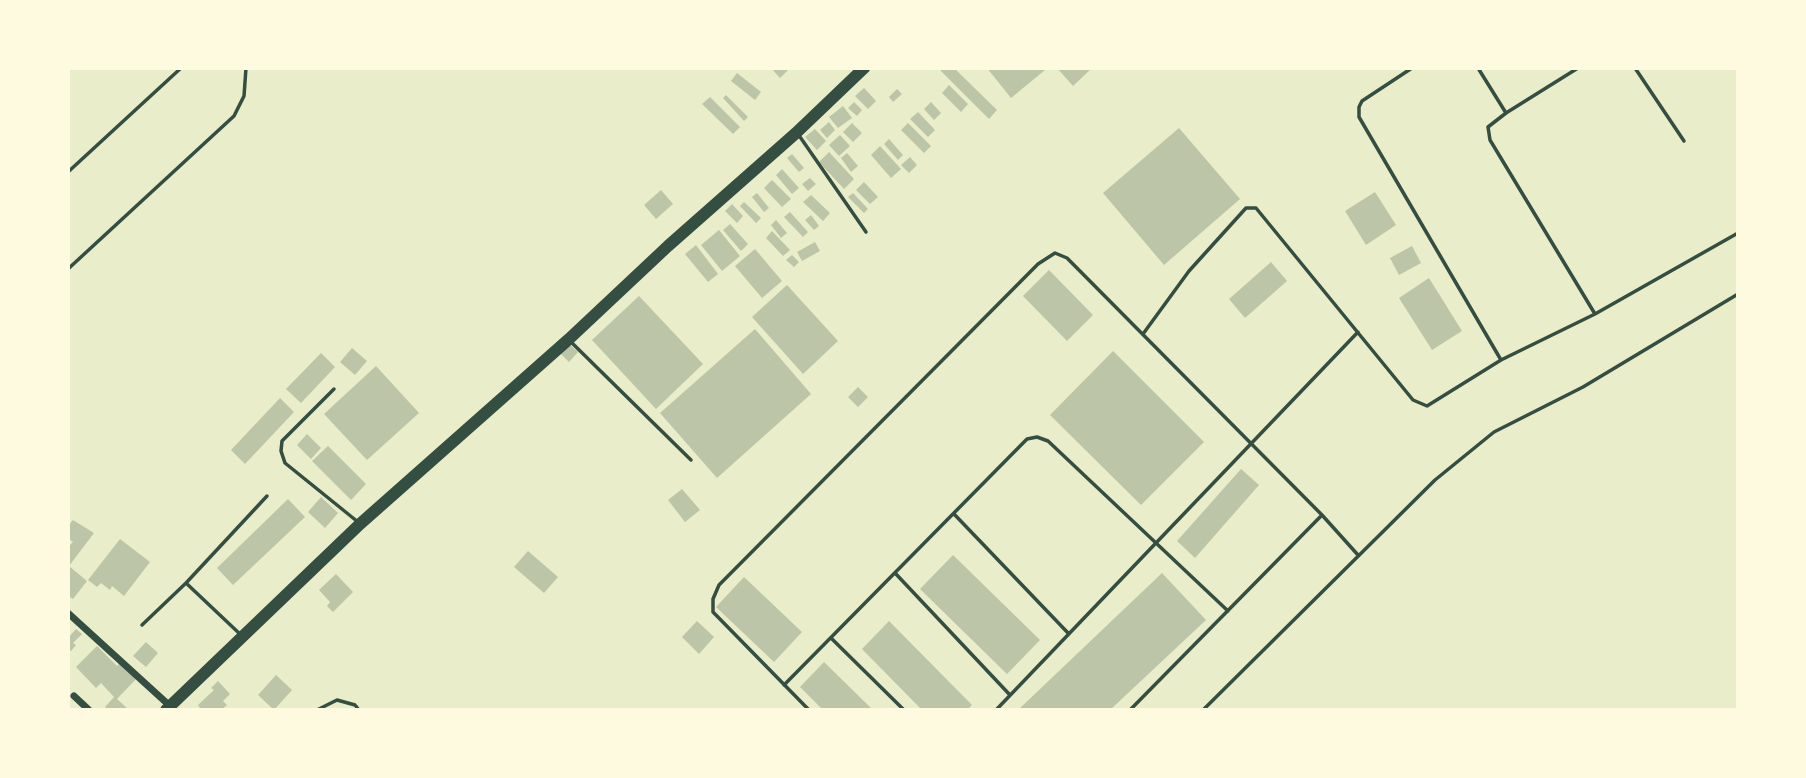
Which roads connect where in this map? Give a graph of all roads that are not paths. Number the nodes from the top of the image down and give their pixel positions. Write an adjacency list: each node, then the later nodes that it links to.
1 (181, 68): 11 (lane)
2 (246, 68): 14 (lane)
3 (864, 68): 9 (highway)
4 (1412, 68): 20 (lane)
5 (1478, 68): 8 (lane)
6 (1578, 68): 8 (lane)
7 (1636, 68): 10 (lane)
8 (1506, 113): 16 (lane)
9 (796, 133): 12 (lane); 19 (highway)
10 (1684, 141)
11 (68, 173)
12 (866, 232)
13 (1738, 233): 16 (lane)
14 (68, 268)
15 (1738, 294): 29 (lane)
16 (1595, 314): 20 (lane)
17 (1358, 332): 18 (lane); 20 (lane); 22 (lane)
18 (1142, 334): 22 (lane); 38 (lane)
19 (569, 339): 23 (lane); 27 (highway)
20 (1501, 360)
21 (334, 389): 27 (lane)
22 (1250, 444): 26 (lane); 28 (lane)
23 (691, 460)
24 (267, 496): 31 (lane)
25 (954, 513): 28 (lane); 30 (lane); 35 (lane)
26 (1322, 515): 29 (lane); 32 (lane)
27 (360, 524): 36 (highway)
28 (1157, 541): 32 (lane); 35 (lane)
29 (1358, 555): 49 (lane)
30 (895, 573): 37 (lane); 39 (lane)
31 (186, 583): 34 (lane); 36 (lane)
32 (1228, 611): 48 (lane)
33 (68, 613): 41 (street)
34 (142, 625)
35 (1069, 634): 39 (lane)
36 (242, 637): 41 (highway)
37 (831, 637): 38 (lane); 46 (lane)
38 (785, 685): 45 (lane)
39 (1010, 695): 47 (lane)
40 (74, 696): 42 (street)
41 (168, 708)
42 (89, 710)
43 (317, 710): 44 (lane)
44 (359, 710)
45 (809, 710)
46 (904, 710)
47 (996, 710)
48 (1130, 710)
49 (1203, 710)

